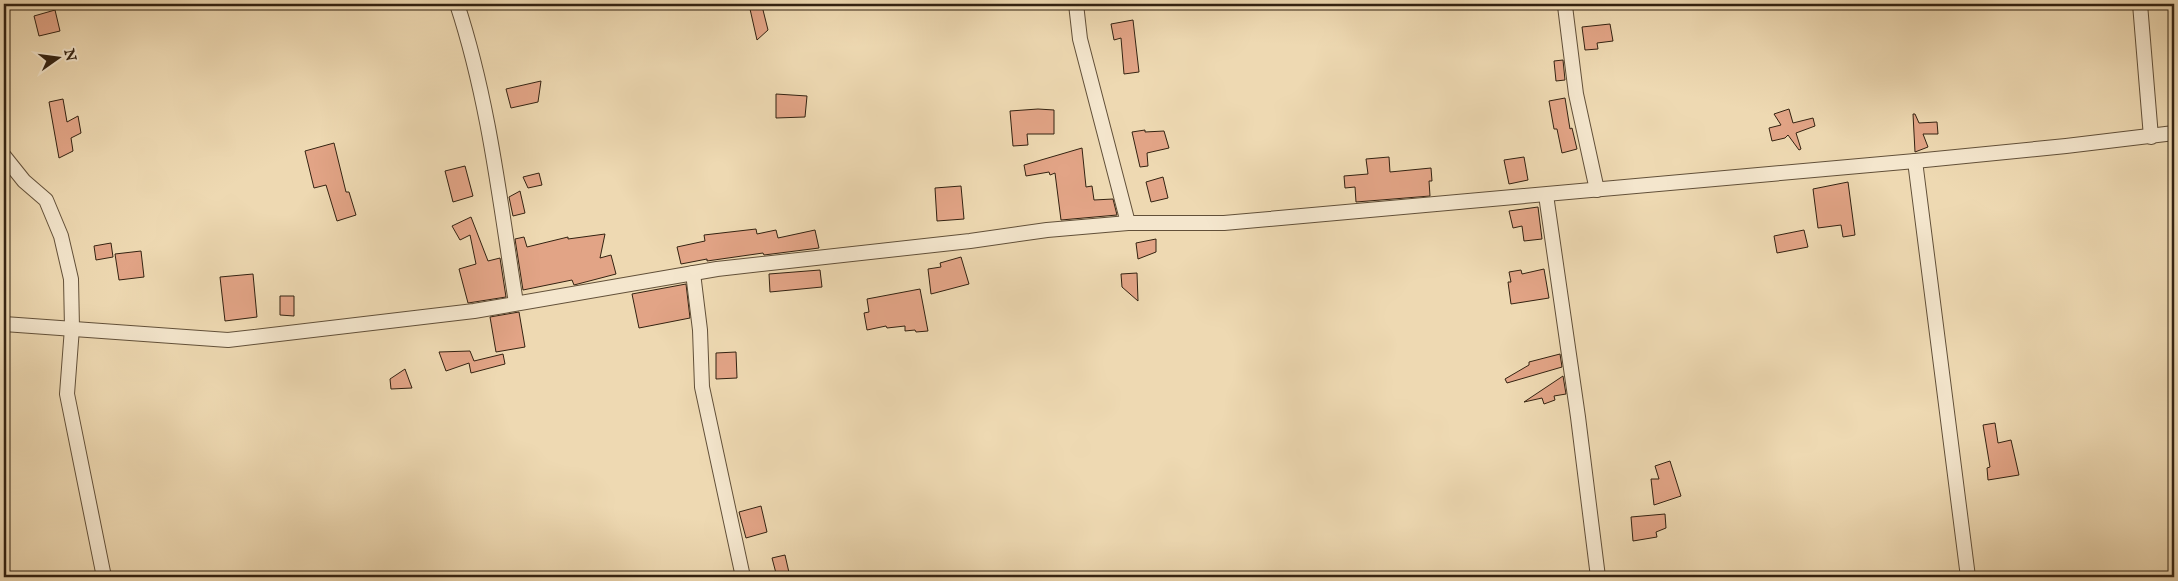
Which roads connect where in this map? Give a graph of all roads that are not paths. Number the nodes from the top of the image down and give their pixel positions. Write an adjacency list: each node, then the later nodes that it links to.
1 (457, 4): 13 (street)
2 (1076, 4): 11 (street)
3 (2140, 4): 6 (street)
4 (1565, 6): 9 (street)
5 (2174, 133): 6 (street)
6 (2151, 137): 8 (street)
7 (4, 156): 15 (street)
8 (1915, 161): 9 (street); 19 (street)
9 (1596, 190): 10 (street)
10 (1546, 195): 11 (street); 18 (street)
11 (1128, 223): 12 (street)
12 (693, 273): 13 (street); 17 (street)
13 (516, 303): 15 (street)
14 (4, 324): 15 (street)
15 (72, 328): 16 (street)
16 (104, 577)
17 (743, 577)
18 (1598, 577)
19 (1968, 577)

